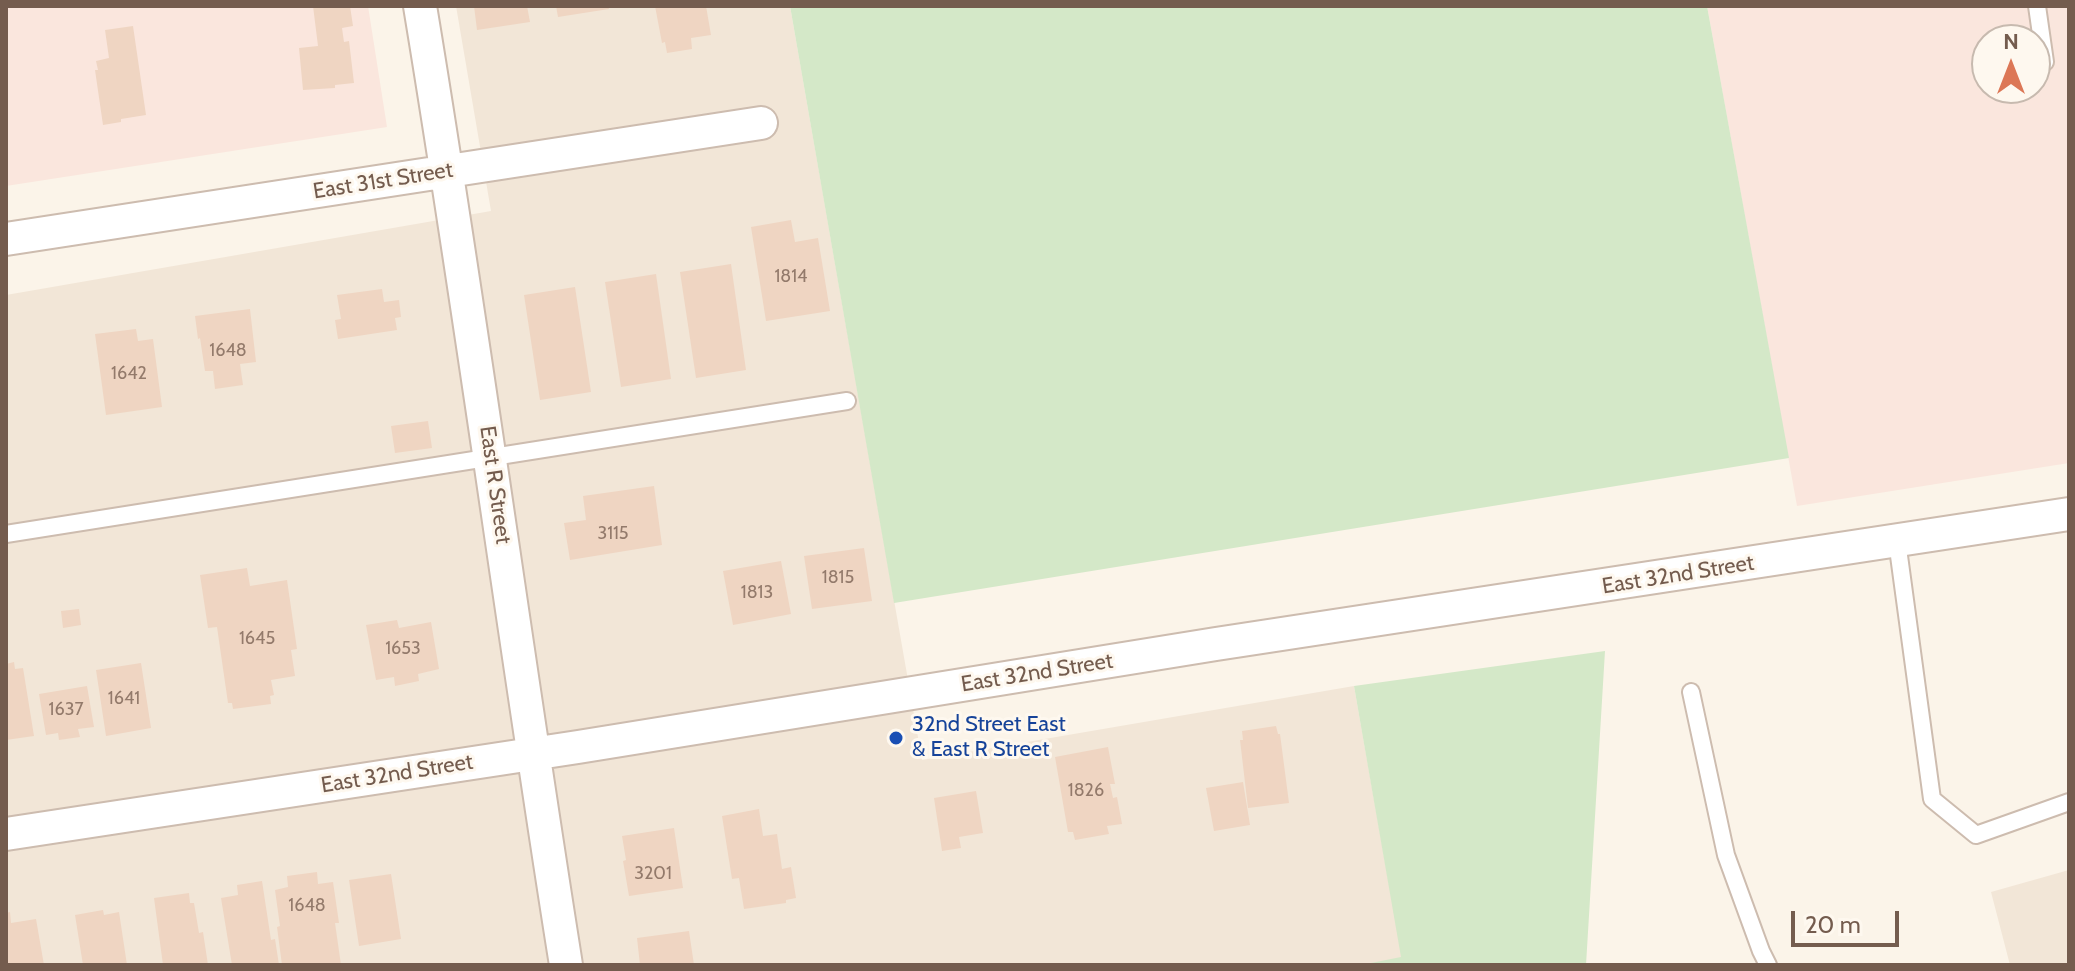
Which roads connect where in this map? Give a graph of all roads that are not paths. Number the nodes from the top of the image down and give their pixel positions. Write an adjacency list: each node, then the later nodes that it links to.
1 (420, 6): 3 (street, East R Street)
2 (761, 123): 3 (street, East 31st Street)
3 (448, 172): 4 (street, East 31st Street); 6 (street, East R Street)
4 (6, 239)
5 (847, 401): 6 (lane)
6 (491, 458): 8 (lane); 11 (street, East R Street)
7 (2069, 514): 9 (street, East 32nd Street)
8 (6, 534)
9 (1897, 541): 11 (street, East 32nd Street); 12 (lane)
10 (1691, 692): 15 (lane)
11 (532, 754): 13 (street, East 32nd Street); 14 (street, East R Street)
12 (2069, 802)
13 (6, 834)
14 (566, 965)
15 (1768, 965)

